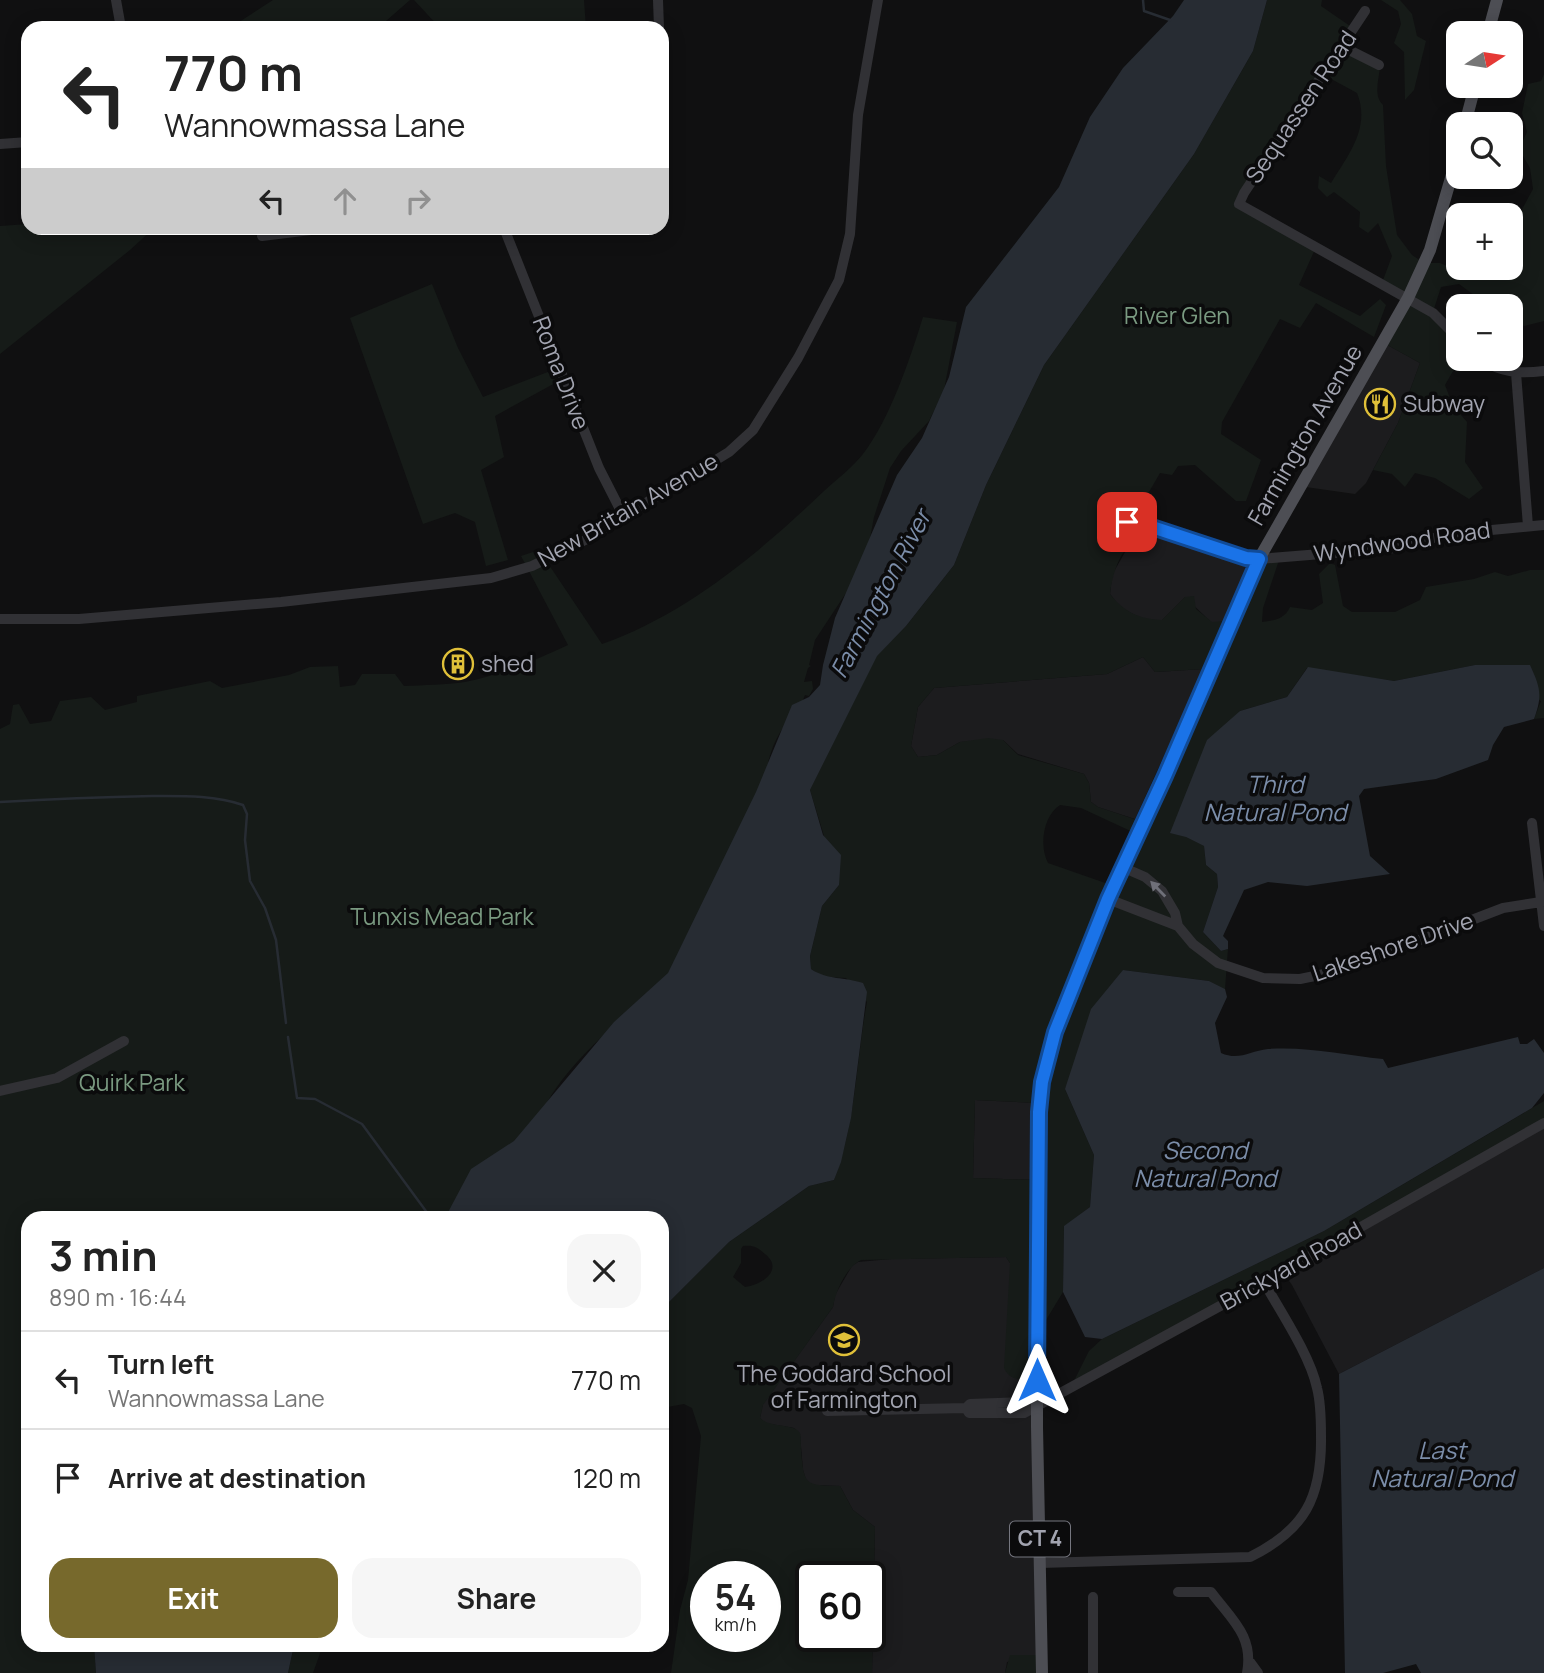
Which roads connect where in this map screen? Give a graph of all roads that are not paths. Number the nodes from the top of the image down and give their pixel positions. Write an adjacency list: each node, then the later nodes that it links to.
1 (116, 0): 6 (street)
2 (658, 0): 7 (street)
3 (878, 0): 22 (street, New Britain Avenue)
4 (1497, 0): 8 (main road)
5 (1365, 11): 9 (street, Sequassen Road)
6 (120, 21)
7 (659, 21)
8 (1491, 21)
9 (1341, 47): 10 (street); 17 (street, Sequassen Road)
10 (1379, 65)
11 (21, 142): 12 (street)
12 (0, 144)
13 (1448, 189): 17 (main road, Farmington Avenue / CT 4)
14 (270, 235): 16 (street)
15 (507, 235): 22 (street, Roma Drive)
16 (262, 236)
17 (1408, 298): 18 (street); 26 (main road, Farmington Avenue / CT 4)
18 (1446, 326)
19 (1507, 371): 21 (street)
20 (1544, 371): 21 (street)
21 (1516, 373): 25 (street)
22 (624, 517): 27 (street, New Britain Avenue)
23 (1114, 523): 26 (street, Wyndwood Road)
24 (1544, 525): 25 (street, Wyndwood Road)
25 (1528, 526): 26 (street, Wyndwood Road)
26 (1259, 559): 29 (main road, Farmington Avenue / CT 4)
27 (0, 619)
28 (1532, 823): 31 (street)
29 (1122, 867): 30 (main road, Farmington Avenue / CT 4); 32 (street, Lakeshore Drive, one-way to 29)
30 (1108, 899): 32 (street, Lakeshore Drive); 38 (main road, Farmington Avenue / CT 4)
31 (1541, 902): 32 (street, Lakeshore Drive); 33 (street)
32 (1178, 926)
33 (1544, 926)
34 (124, 1041): 35 (street)
35 (0, 1091)
36 (1544, 1123): 37 (street, Brickyard Road)
37 (1264, 1282): 38 (street, Brickyard Road); 40 (street)
38 (1037, 1405): 39 (street); 40 (main road, Farmington Avenue / CT 4)
39 (827, 1412)
40 (1040, 1563): 44 (main road, Farmington Avenue / CT 4)
41 (1178, 1592): 43 (street)
42 (1093, 1597): 45 (street)
43 (1250, 1662): 46 (street); 47 (street)
44 (1042, 1673)
45 (1093, 1673)
46 (1247, 1673)
47 (1258, 1673)

